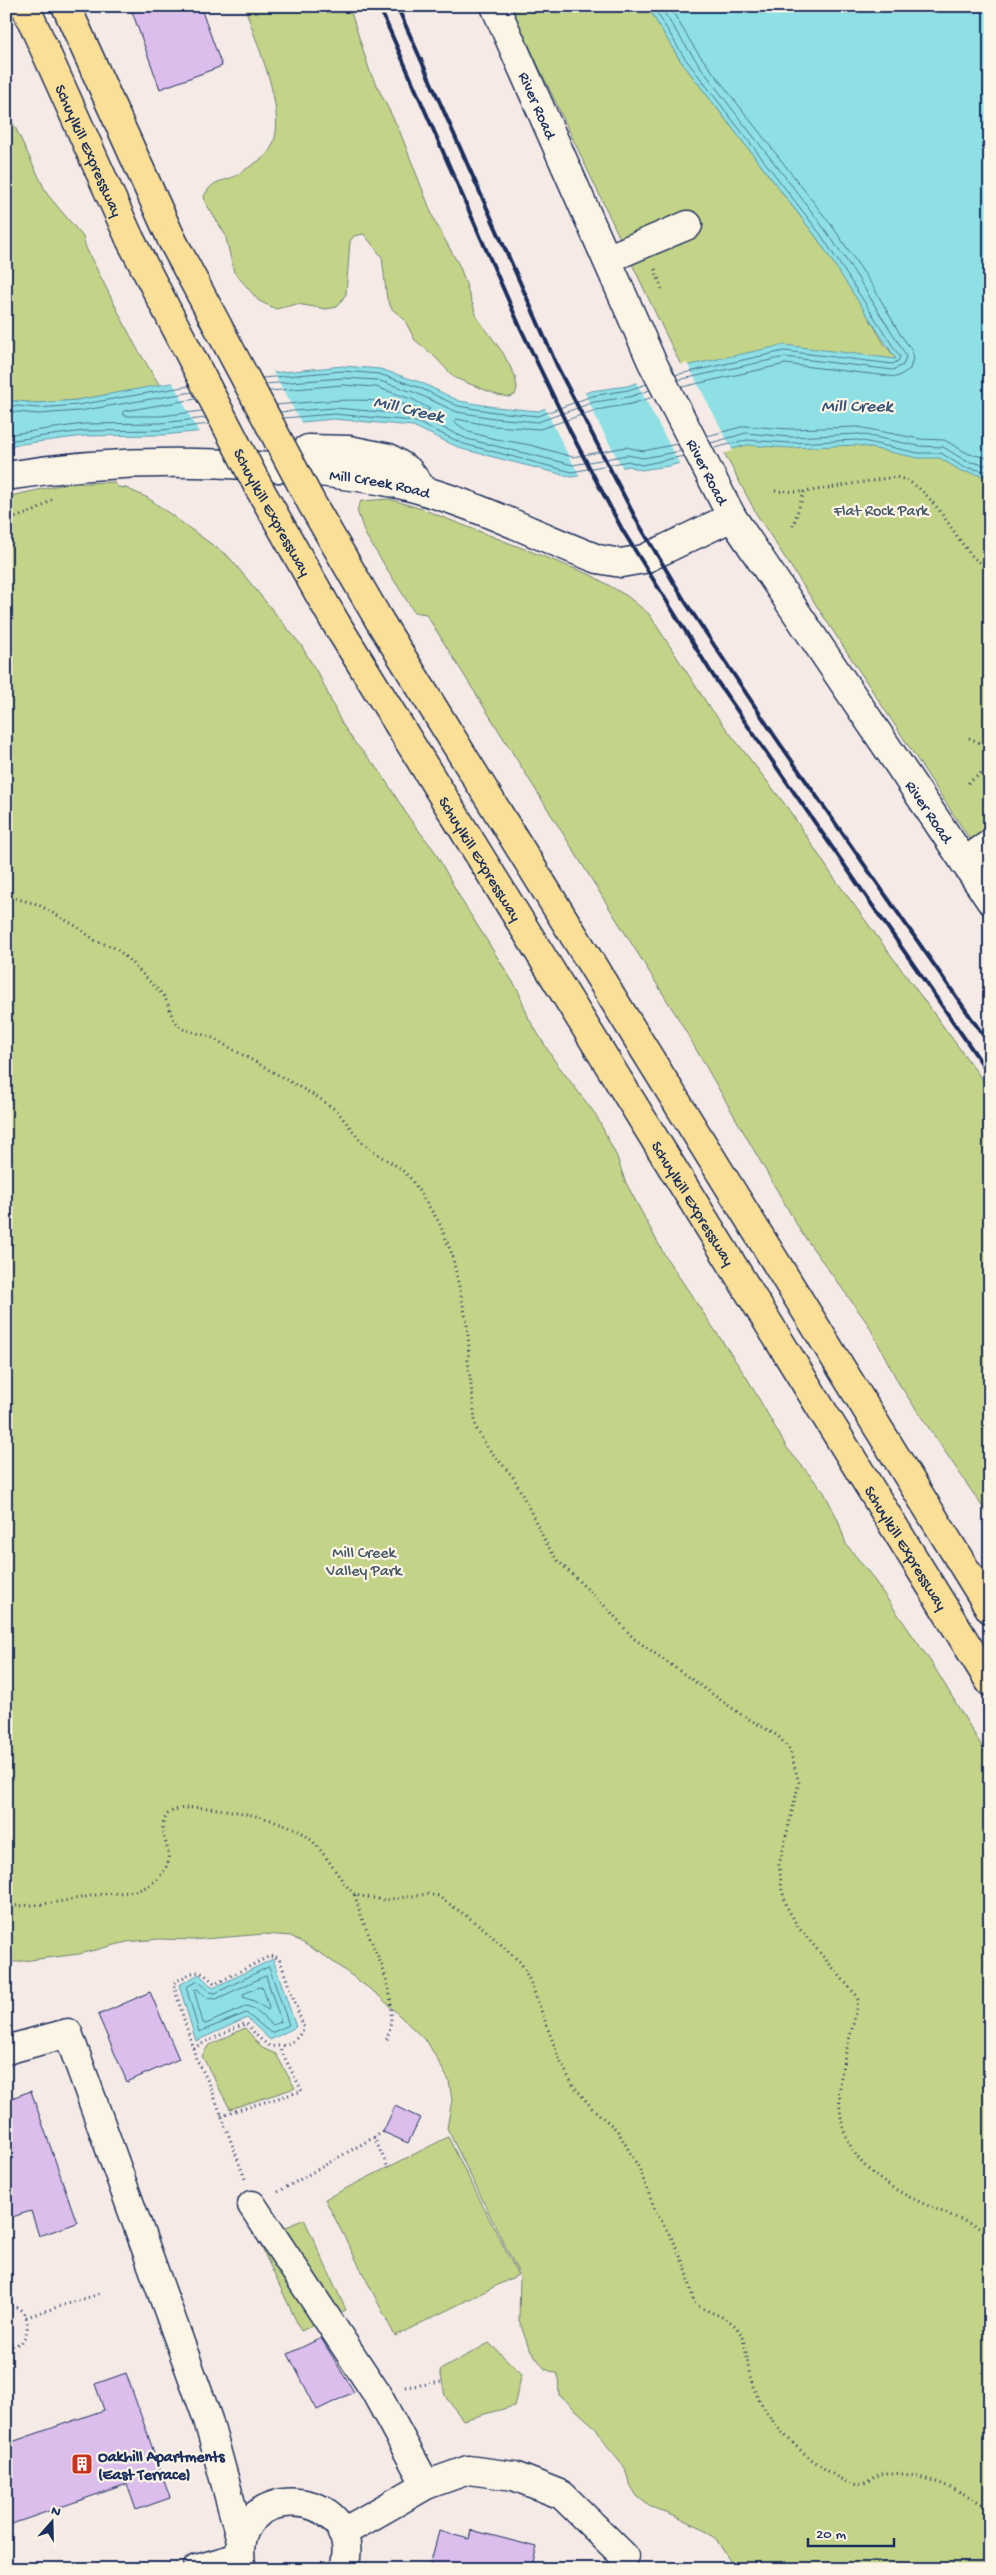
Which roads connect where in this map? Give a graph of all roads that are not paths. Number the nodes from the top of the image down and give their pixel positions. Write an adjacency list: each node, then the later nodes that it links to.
1 (26, 6): 12 (highway, Schuylkill Expressway, bridge)
2 (66, 6): 11 (highway, bridge)
3 (495, 6): 5 (street, River Road)
4 (688, 225): 5 (street)
5 (607, 259): 7 (street, River Road)
6 (6, 476): 7 (street, Mill Creek Road)
7 (732, 517): 9 (street, River Road)
8 (990, 844): 9 (street)
9 (964, 862): 10 (street, River Road)
10 (990, 900)
11 (990, 1609)
12 (990, 1682)
13 (6, 2050): 17 (street)
14 (252, 2205): 15 (street)
15 (426, 2485): 16 (street); 18 (street)
16 (342, 2533): 17 (street); 20 (street)
17 (241, 2555): 19 (street)
18 (624, 2556)
19 (197, 2569)
20 (344, 2569)

